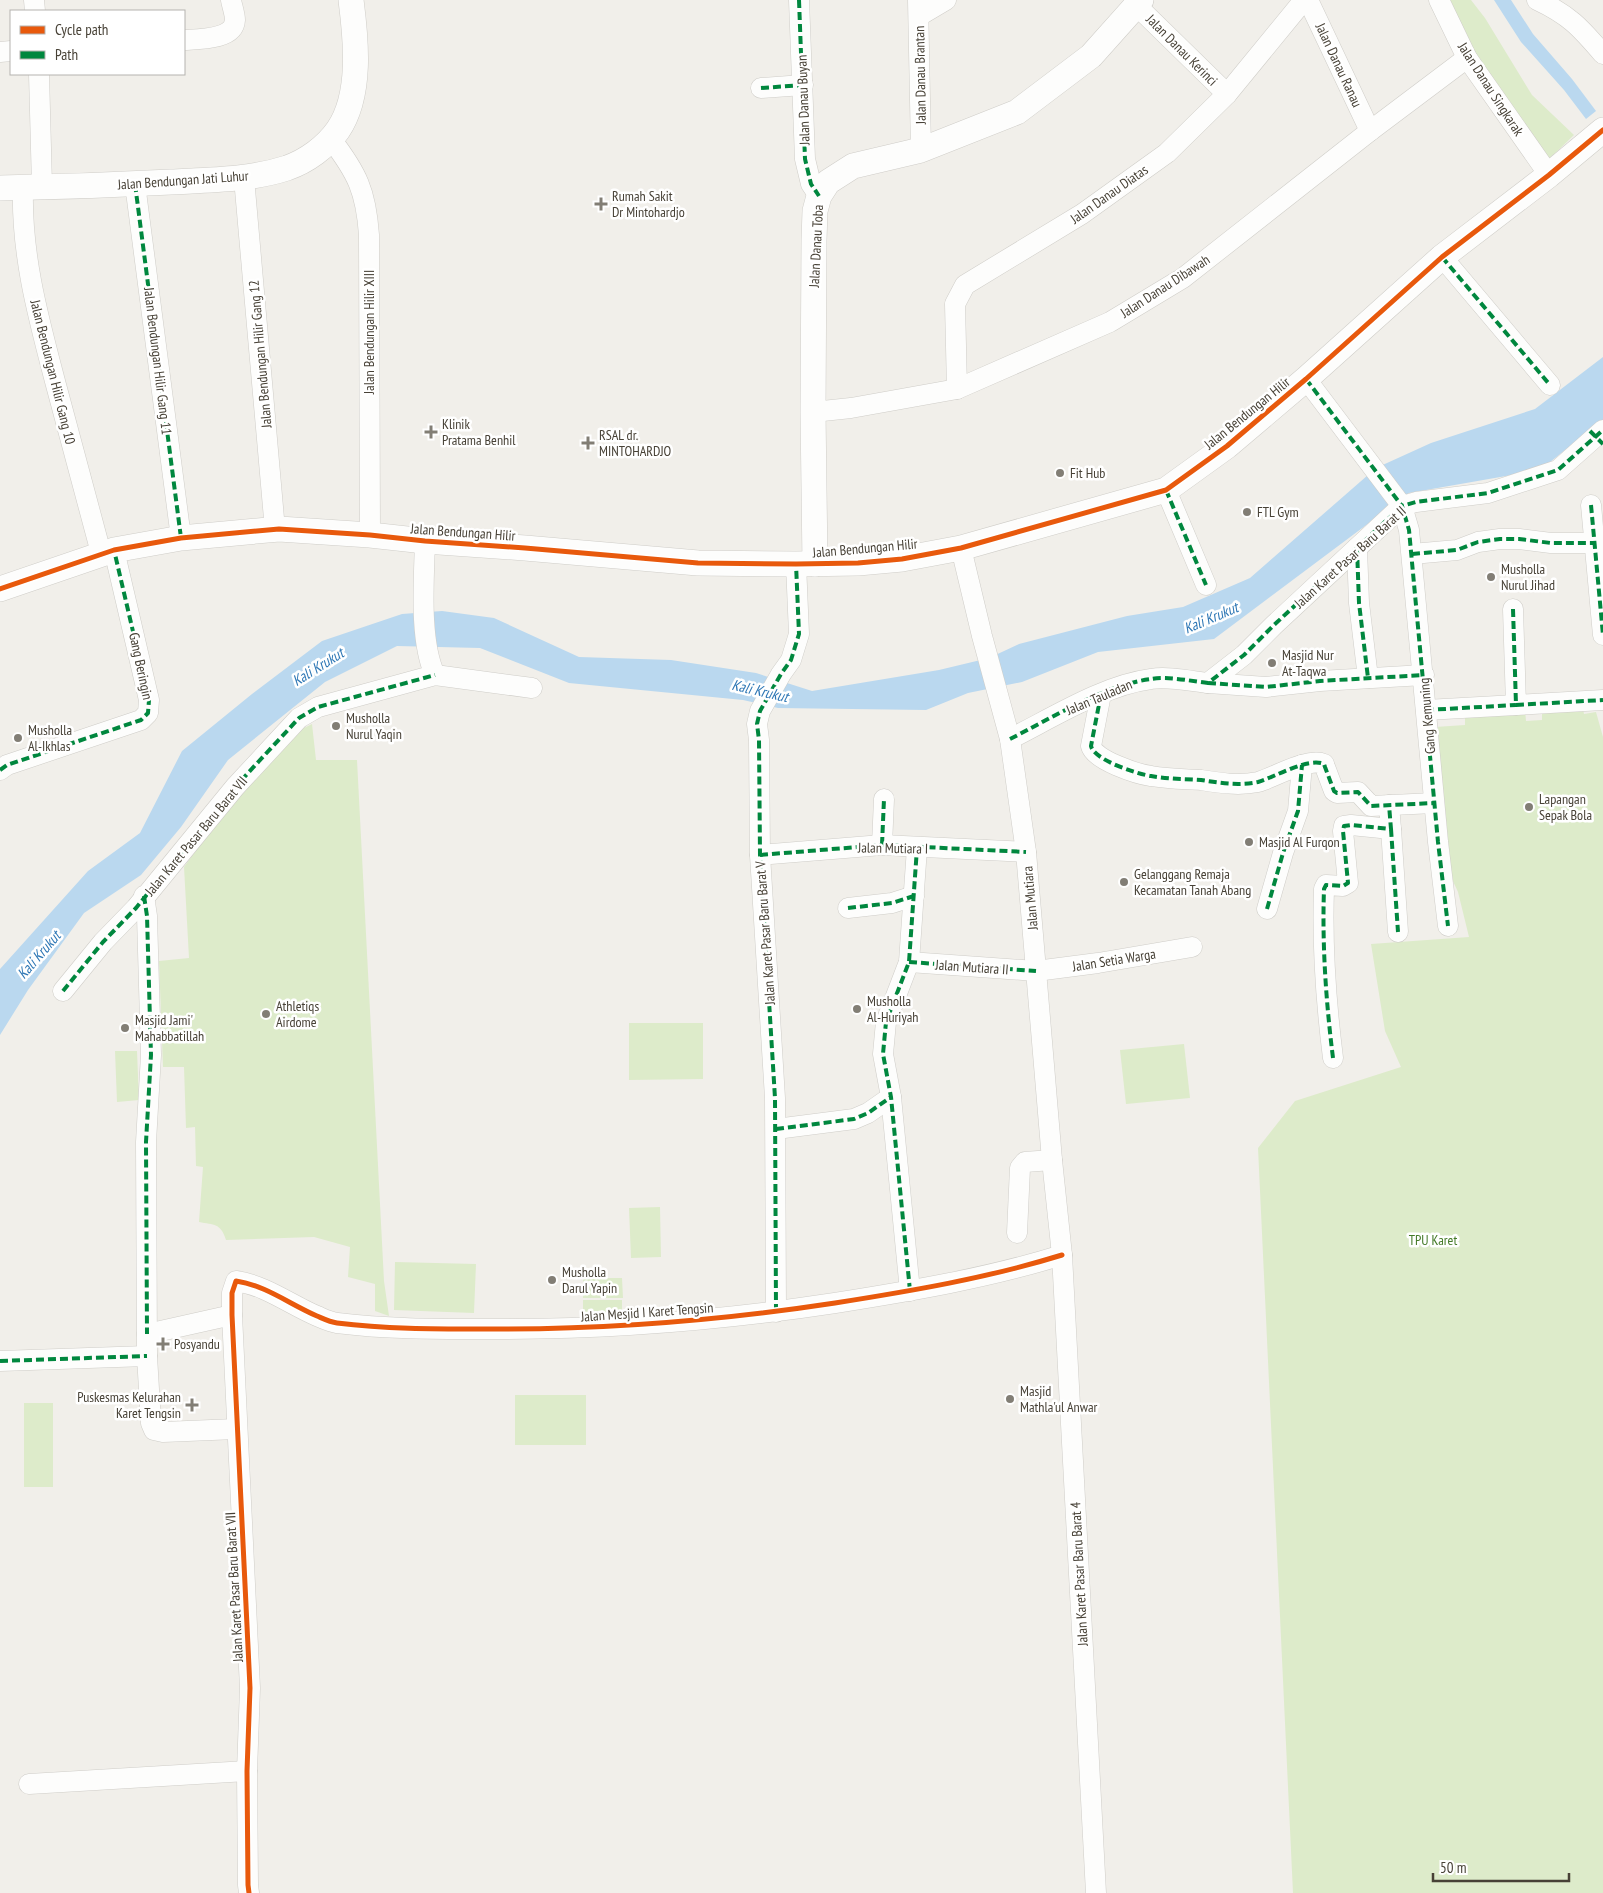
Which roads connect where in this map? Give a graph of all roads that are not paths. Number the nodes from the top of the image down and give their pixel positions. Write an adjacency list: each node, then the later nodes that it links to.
1 (231, 0): 11 (street)
2 (351, 0): 20 (street, Jalan Bendungan Jati Luhur)
3 (799, 0): 15 (street, Jalan Danau Buyan)
4 (946, 0): 10 (street)
5 (1304, 0): 17 (street, Jalan Danau Diatas)
6 (1308, 0): 19 (street, Jalan Danau Ranau)
7 (1438, 0): 13 (street, Jalan Danau Singkarak)
8 (1537, 0): 12 (street)
9 (1139, 3): 17 (street, Jalan Danau Kerinci); 21 (street, Jalan Danau Toba)
10 (919, 8): 21 (street, Jalan Danau Brantan)
11 (185, 40)
12 (1603, 54)
13 (1467, 58): 19 (street, Jalan Danau Dibawah); 22 (street, Jalan Danau Singkarak)
14 (39, 75): 25 (street, Jalan Bendungan Hilir Gang 10)
15 (803, 85): 16 (street); 26 (street, Jalan Danau Buyan)
16 (761, 88)
17 (1227, 94): 30 (street, Jalan Danau Diatas)
18 (1603, 130): 22 (street, Jalan Bendungan Hilir)
19 (1370, 131): 30 (street, Jalan Danau Dibawah)
20 (331, 139): 23 (street, Jalan Bendungan Jati Luhur); 37 (street, Jalan Bendungan Hilir XIII)
21 (921, 150): 26 (street, Jalan Danau Toba)
22 (1549, 175): 27 (street, Jalan Bendungan Hilir)
23 (244, 178): 24 (street, Jalan Bendungan Jati Luhur); 36 (street, Jalan Bendungan Hilir Gang 12)
24 (135, 184): 25 (street, Jalan Bendungan Jati Luhur); 38 (street, Jalan Bendungan Hilir Gang 11)
25 (22, 187): 43 (street, Jalan Bendungan Hilir Gang 10)
26 (819, 196): 31 (street, Jalan Danau Toba)
27 (1442, 257): 28 (street, Jalan Bendungan Hilir); 29 (street)
28 (1306, 380): 33 (street, Jalan Bendungan Hilir); 34 (street, Gang Kemuning)
29 (1550, 385)
30 (957, 389): 31 (street, Jalan Danau Dibawah)
31 (813, 412): 45 (street, Jalan Danau Toba)
32 (1598, 435): 34 (street, Jalan Karet Pasar Baru Barat II)
33 (1166, 490): 41 (street, Jalan Bendungan Hilir); 46 (street)
34 (1400, 504): 42 (street, Jalan Karet Pasar Baru Barat II); 44 (street, Gang Kemuning)
35 (1591, 504): 40 (street)
36 (275, 530): 37 (street, Jalan Bendungan Hilir); 38 (street, Jalan Bendungan Hilir)
37 (370, 535): 39 (street, Jalan Bendungan Hilir)
38 (181, 538): 43 (street, Jalan Bendungan Hilir)
39 (425, 541): 45 (street, Jalan Bendungan Hilir); 50 (street)
40 (1595, 543): 44 (street); 49 (street)
41 (961, 548): 45 (street, Jalan Bendungan Hilir); 59 (street, Jalan Mutiara)
42 (1357, 548): 52 (street); 53 (street, Jalan Karet Pasar Baru Barat II)
43 (108, 552): 47 (street, Jalan Bendungan Hilir); 61 (street, Gang Beringin)
44 (1412, 554): 51 (street, Gang Kemuning)
45 (805, 564): 69 (street, Jalan Karet Pasar Baru Barat V)
46 (1206, 585)
47 (0, 588)
48 (1513, 609): 57 (street)
49 (1603, 635)
50 (436, 675): 54 (street, Jalan Karet Pasar Baru Barat VII); 70 (street, Jalan Karet Pasar Baru Barat VII)
51 (1424, 675): 52 (street, Jalan Tauladan); 58 (street, Gang Kemuning)
52 (1368, 678): 53 (street, Jalan Tauladan)
53 (1208, 683): 55 (street, Jalan Tauladan)
54 (532, 688)
55 (1101, 694): 59 (street, Jalan Tauladan); 60 (street)
56 (1603, 700): 57 (street)
57 (1516, 705): 58 (street)
58 (1426, 710): 63 (street, Gang Kemuning)
59 (1010, 739): 68 (street, Jalan Mutiara)
60 (1302, 765): 64 (street); 73 (street)
61 (0, 770)
62 (884, 799): 66 (street)
63 (1434, 803): 64 (street); 74 (street, Gang Kemuning)
64 (1389, 805): 65 (street)
65 (1391, 829): 75 (street); 80 (street)
66 (882, 845): 67 (street, Jalan Mutiara I); 69 (street, Jalan Mutiara I)
67 (917, 848): 68 (street, Jalan Mutiara I); 71 (street)
68 (1026, 852): 78 (street, Jalan Mutiara)
69 (760, 855): 82 (street, Jalan Karet Pasar Baru Barat V)
70 (144, 896): 79 (street); 90 (street, Jalan Karet Pasar Baru Barat VII)
71 (914, 896): 72 (street); 77 (street)
72 (848, 908)
73 (1267, 909)
74 (1448, 926)
75 (1398, 932)
76 (1192, 947): 78 (street, Jalan Setia Warga)
77 (909, 962): 78 (street, Jalan Mutiara II); 81 (street)
78 (1036, 971): 83 (street, Jalan Mutiara)
79 (63, 991)
80 (1333, 1058)
81 (890, 1097): 82 (street); 87 (street)
82 (776, 1129): 88 (street, Jalan Karet Pasar Baru Barat V)
83 (1052, 1160): 84 (street); 85 (street, Jalan Mutiara)
84 (1017, 1233)
85 (1062, 1255): 87 (street, Jalan Mesjid I Karet Tengsin); 97 (street, Jalan Karet Pasar Baru Barat 4)
86 (236, 1281): 88 (street, Jalan Mesjid I Karet Tengsin); 89 (street, Jalan Karet Pasar Baru Barat VII)
87 (910, 1291): 88 (street, Jalan Mesjid I Karet Tengsin)
88 (776, 1312)
89 (232, 1315): 90 (street); 93 (street, Jalan Karet Pasar Baru Barat VII)
90 (147, 1334): 91 (street, Jalan Karet Pasar Baru Barat VII)
91 (147, 1356): 92 (street); 93 (street, Jalan Karet Pasar Baru Barat VII)
92 (0, 1361)
93 (236, 1430): 94 (street, Jalan Karet Pasar Baru Barat VII)
94 (247, 1771): 95 (street); 96 (street, Jalan Karet Pasar Baru Barat VII)
95 (29, 1784)
96 (249, 1893)
97 (1096, 1893)

